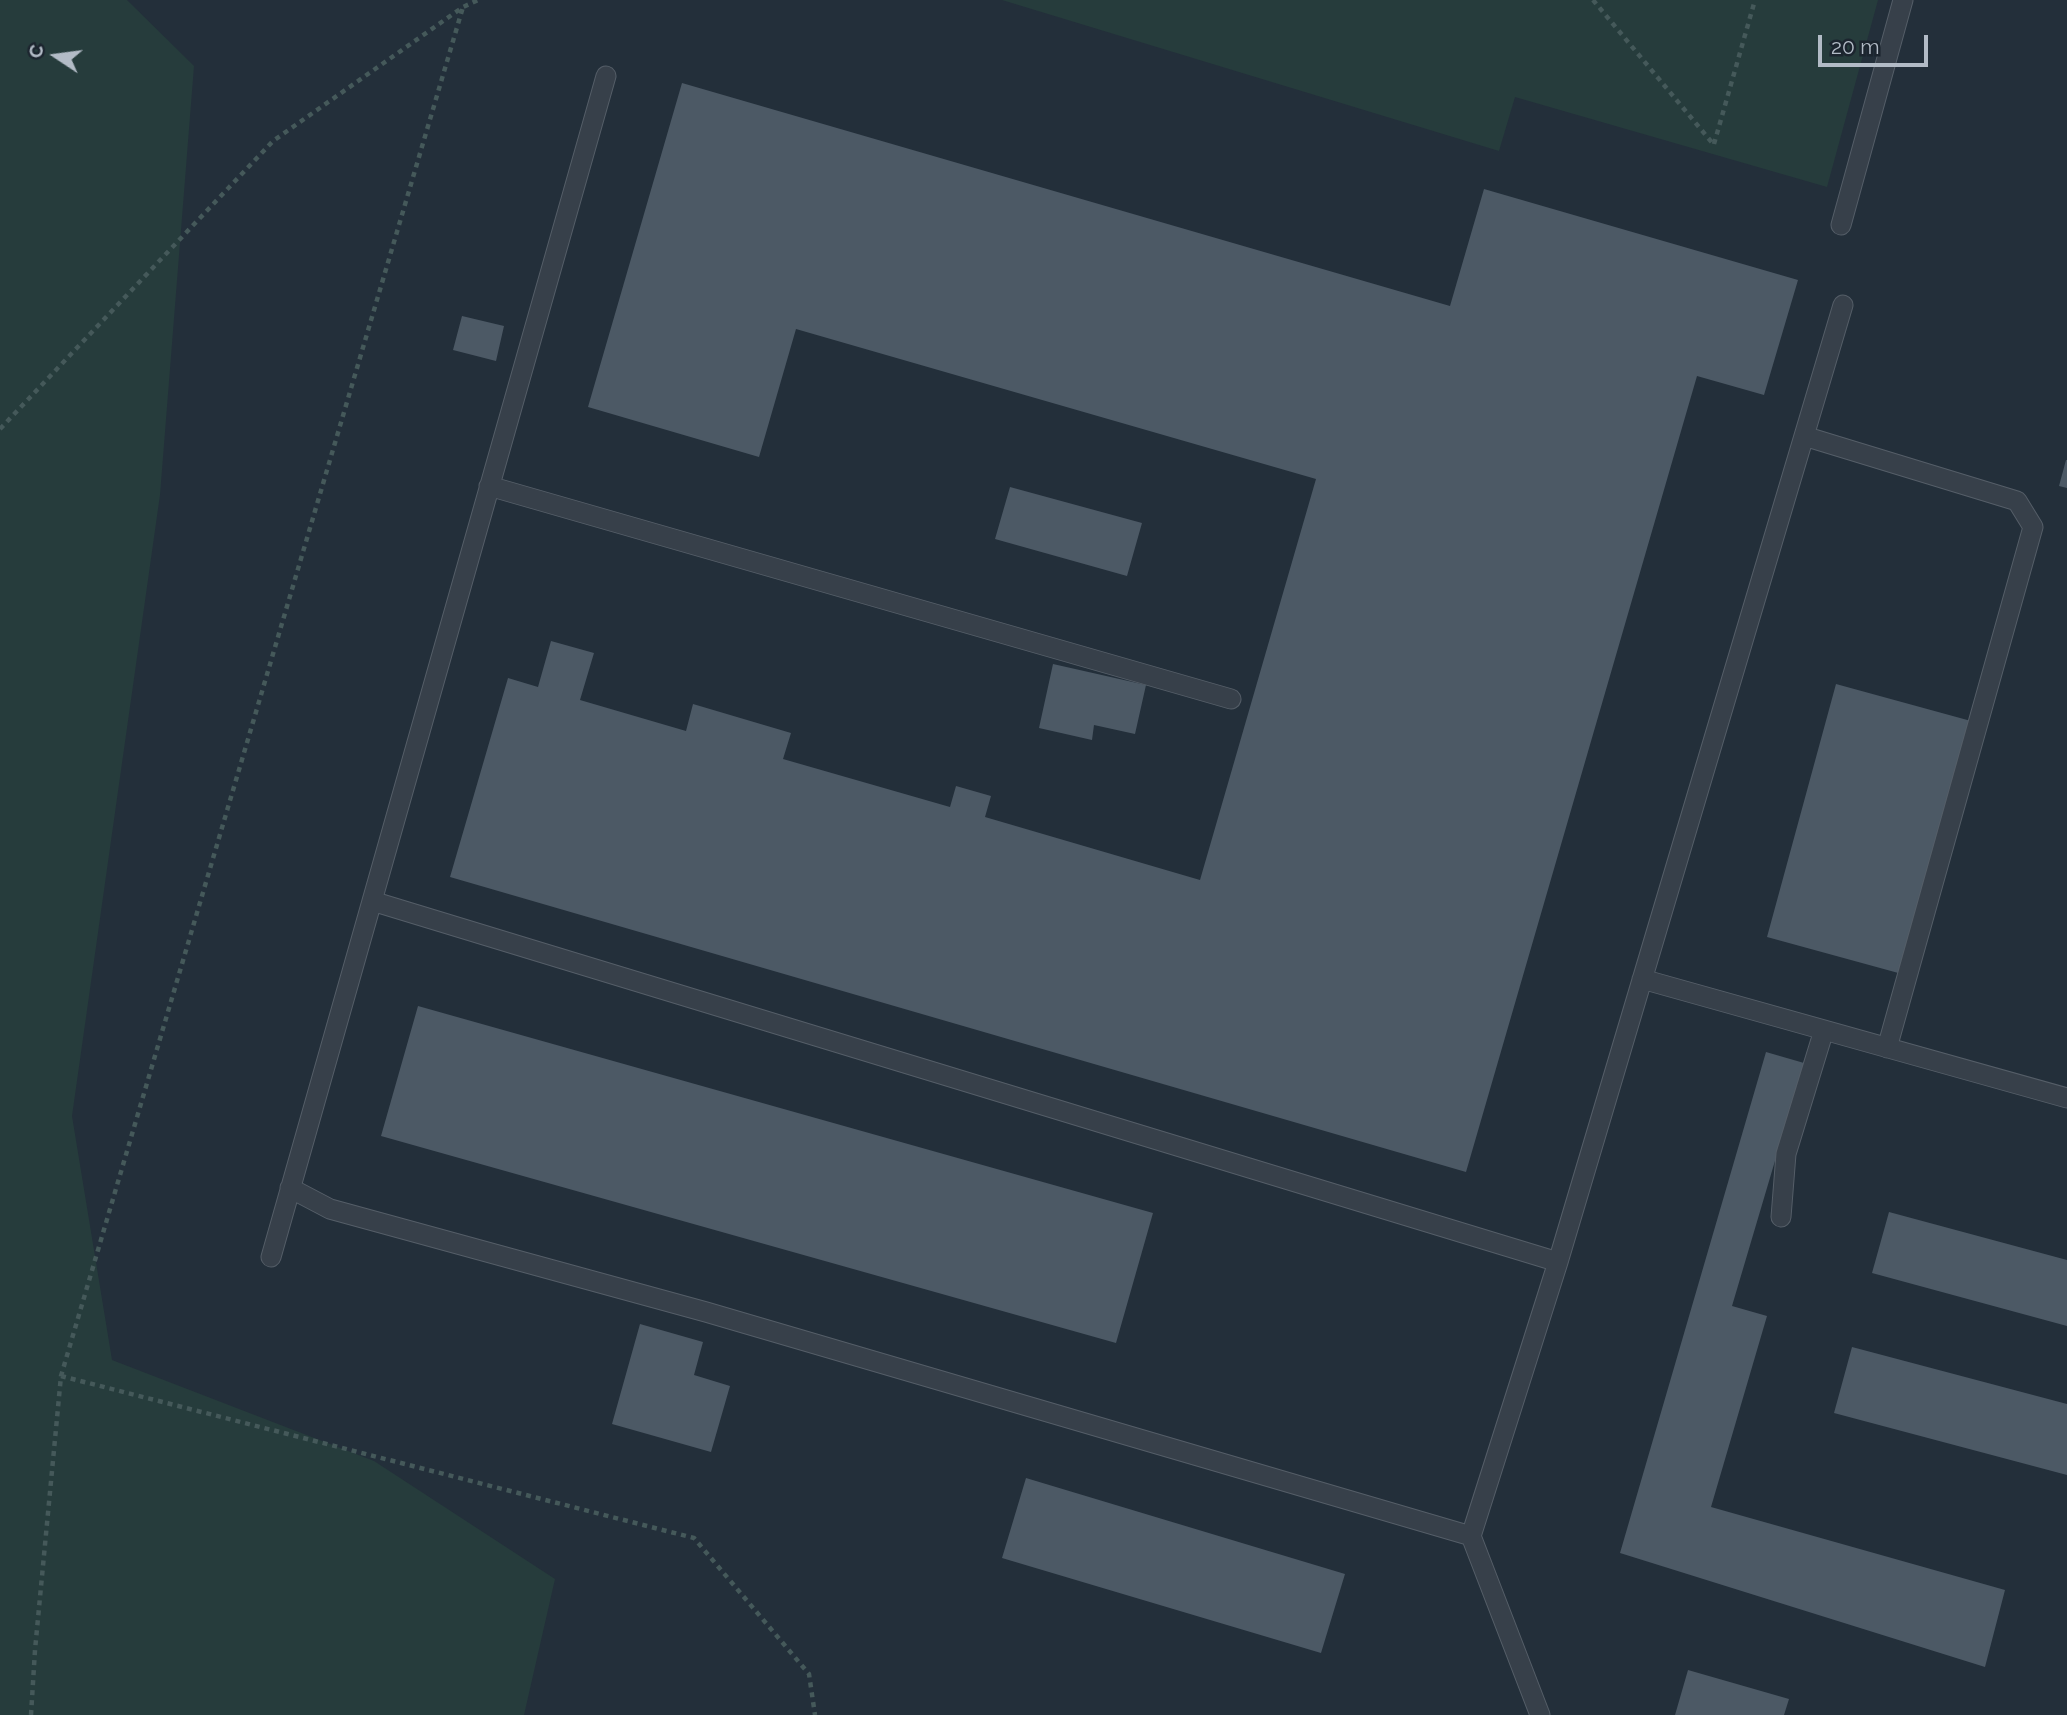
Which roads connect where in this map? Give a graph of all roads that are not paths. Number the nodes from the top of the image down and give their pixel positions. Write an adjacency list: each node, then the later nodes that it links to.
1 (1903, 0): 3 (lane)
2 (606, 76): 6 (lane)
3 (1840, 225)
4 (1843, 305): 5 (lane)
5 (1804, 436): 9 (lane); 11 (lane)
6 (489, 486): 7 (lane); 8 (lane)
7 (1231, 699)
8 (372, 901): 13 (lane); 16 (lane)
9 (1642, 979): 10 (lane); 16 (lane)
10 (1824, 1030): 11 (lane); 14 (lane)
11 (1887, 1048): 12 (lane)
12 (2067, 1098)
13 (290, 1188): 15 (lane); 17 (lane)
14 (1781, 1217)
15 (271, 1257)
16 (1558, 1262): 17 (lane)
17 (1471, 1536): 18 (lane)
18 (1540, 1715)

